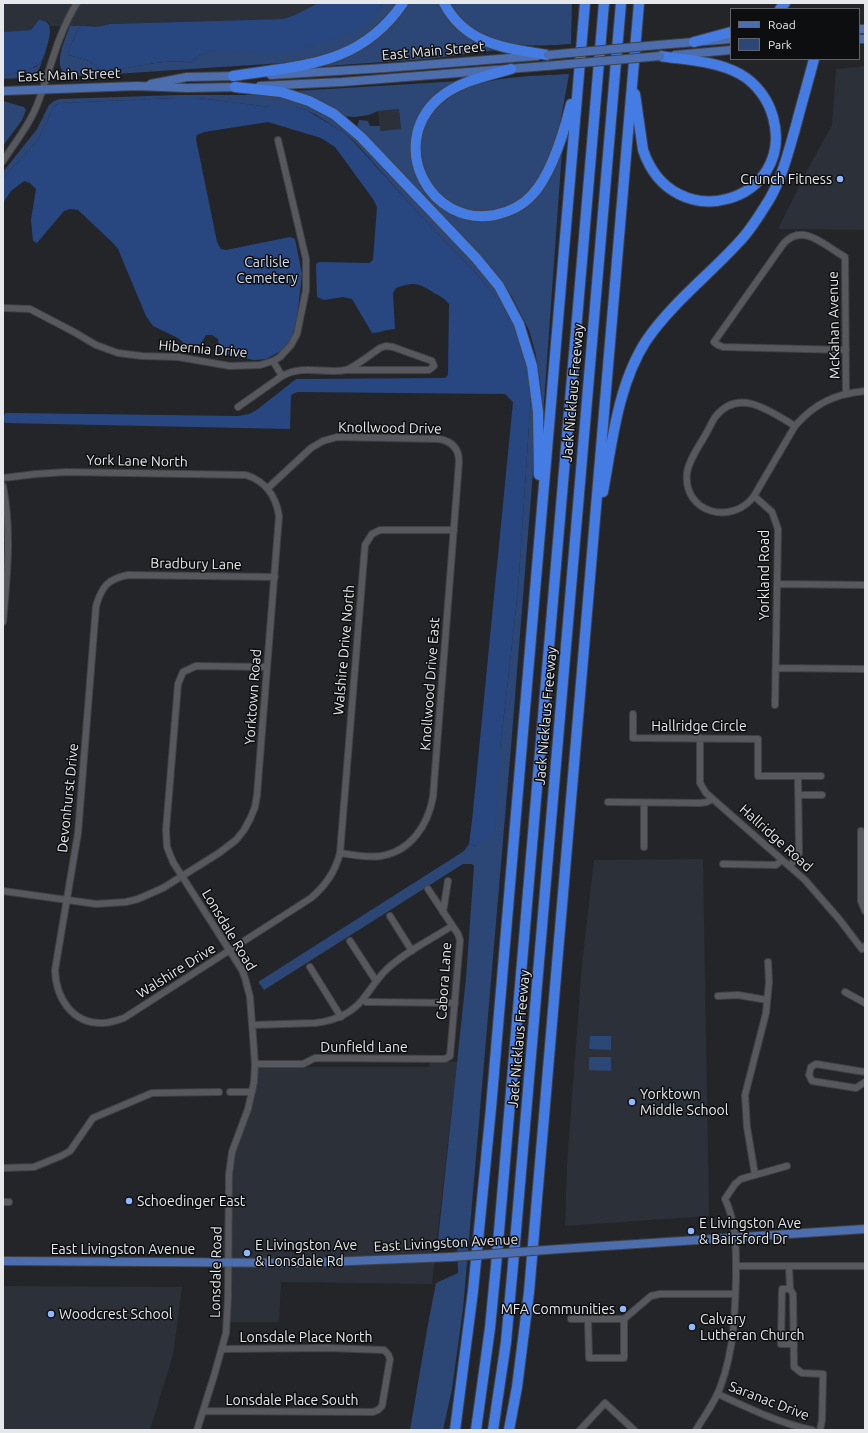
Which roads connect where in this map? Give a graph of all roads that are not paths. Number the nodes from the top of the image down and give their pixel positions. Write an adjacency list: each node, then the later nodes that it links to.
1 (77, 3): 23 (street)
2 (403, 3): 19 (highway)
3 (444, 3): 14 (highway)
4 (577, 3): 12 (highway)
5 (585, 3): 12 (highway)
6 (604, 3): 123 (highway, Jack Nicklaus Freeway)
7 (621, 3): 124 (highway, Jack Nicklaus Freeway)
8 (640, 6): 18 (highway)
9 (730, 32): 11 (highway)
10 (730, 39): 11 (main road, East Main Street)
11 (694, 42): 14 (main road, East Main Street, bridge)
12 (581, 46): 20 (highway)
13 (730, 50): 15 (main road, East Main Street)
14 (548, 55): 19 (main road, East Main Street)
15 (660, 56): 17 (main road, East Main Street, bridge); 18 (highway)
16 (814, 60): 41 (highway)
17 (512, 69): 20 (highway); 22 (main road, East Main Street)
18 (633, 72): 41 (highway)
19 (234, 76): 21 (main road, East Main Street)
20 (578, 79): 42 (highway)
21 (137, 86): 22 (main road, East Main Street); 23 (main road, East Main Street)
22 (235, 87): 42 (highway)
23 (42, 89): 24 (main road, East Main Street); 26 (street)
24 (3, 91)
25 (278, 140): 29 (street, Hibernia Drive)
26 (3, 161)
27 (3, 308): 29 (street, Hibernia Drive)
28 (846, 350): 28 (street, McKahan Avenue); 33 (street, McKahan Avenue)
29 (273, 361): 31 (street)
30 (348, 370): 30 (street); 31 (street)
31 (282, 376): 34 (street)
32 (865, 390): 33 (street)
33 (846, 393): 35 (street)
34 (238, 407)
35 (795, 426): 40 (street); 40 (street)
36 (456, 448): 39 (street, Knollwood Drive); 43 (street, Knollwood Drive East)
37 (3, 478): 39 (street, York Lane North)
38 (3, 486): 48 (street)
39 (268, 488): 45 (street, Yorktown Road)
40 (754, 496): 46 (street, Yorkland Road)
41 (595, 519): 117 (highway)
42 (540, 520): 122 (highway)
43 (454, 530): 64 (street, Knollwood Drive East); 64 (street, Walshire Drive North)
44 (117, 577): 45 (street, Bradbury Lane); 72 (street, Devonhurst Drive)
45 (275, 577): 49 (street, Yorktown Road)
46 (777, 584): 47 (street); 50 (street, Yorkland Road)
47 (865, 585)
48 (3, 622)
49 (267, 667): 68 (street, Yorktown Road); 68 (street, Lonsdale Road)
50 (776, 668): 51 (street); 52 (street, Yorkland Road)
51 (865, 670)
52 (775, 705)
53 (633, 714): 54 (street, Hallridge Circle)
54 (700, 738): 55 (street, Hallridge Circle); 59 (street, Hallridge Road)
55 (798, 776): 56 (street, Hallridge Circle); 58 (street)
56 (821, 776)
57 (822, 795): 58 (street)
58 (799, 796): 67 (street)
59 (712, 799): 61 (street); 65 (street, Hallridge Road)
60 (608, 802): 61 (street)
61 (644, 803): 63 (street)
62 (861, 831): 73 (street)
63 (644, 847)
64 (340, 853): 79 (street, Walshire Drive)
65 (782, 860): 66 (street); 67 (street, Hallridge Road)
66 (722, 864)
67 (790, 866): 78 (street, Hallridge Road)
68 (182, 877): 72 (street, Yorktown Road); 79 (street, Lonsdale Road)
69 (448, 881): 74 (street)
70 (428, 889): 74 (street, Cabora Lane)
71 (3, 891): 72 (street, Yorktown Road)
72 (66, 901): 91 (street, Devonhurst Drive)
73 (865, 911)
74 (443, 912): 76 (street, Cabora Lane)
75 (390, 916): 80 (street)
76 (452, 926): 80 (street); 88 (street, Cabora Lane)
77 (350, 941): 83 (street)
78 (863, 948)
79 (229, 951): 91 (street, Walshire Drive); 92 (street, Lonsdale Road)
80 (412, 951): 83 (street)
81 (768, 962): 87 (street)
82 (310, 967): 90 (street)
83 (376, 981): 86 (street)
84 (845, 992): 89 (street)
85 (718, 996): 87 (street)
86 (363, 999): 88 (street); 90 (street)
87 (767, 1000): 102 (street)
88 (455, 1003): 93 (street, Cabora Lane)
89 (865, 1003)
90 (341, 1017): 92 (street)
91 (82, 1018)
92 (252, 1025): 94 (street, Lonsdale Road)
93 (450, 1056): 94 (street, Dunfield Lane)
94 (255, 1064): 99 (street, Lonsdale Road)
95 (865, 1072): 96 (street)
96 (865, 1082)
97 (219, 1092): 101 (street)
98 (230, 1092): 99 (street)
99 (252, 1092): 106 (street, Lonsdale Road)
100 (787, 1166): 102 (street)
101 (3, 1168)
102 (755, 1175): 104 (street)
103 (865, 1229): 104 (main road, East Livingston Avenue)
104 (736, 1237): 106 (main road, East Livingston Avenue, bridge); 107 (street)
105 (3, 1261): 106 (main road, East Livingston Avenue)
106 (228, 1263): 116 (street, Lonsdale Road)
107 (736, 1266): 108 (street); 111 (street)
108 (789, 1266): 109 (street); 110 (street)
109 (865, 1266)
110 (790, 1288): 115 (street); 115 (street)
111 (735, 1294): 114 (street); 118 (street)
112 (571, 1319): 113 (street)
113 (588, 1319): 114 (street); 114 (street)
114 (624, 1319)
115 (794, 1344): 131 (street)
116 (222, 1348): 119 (street, Lonsdale Place North); 120 (street, Lonsdale Road)
117 (517, 1387): 125 (highway); 126 (highway)
118 (718, 1394): 129 (street); 130 (street, Saranac Drive)
119 (380, 1408): 120 (street, Lonsdale Place South)
120 (204, 1411): 121 (street, Lonsdale Road)
121 (197, 1430)
122 (455, 1430)
123 (476, 1430)
124 (493, 1430)
125 (509, 1430)
126 (515, 1430)
127 (580, 1430): 128 (street)
128 (634, 1430)
129 (696, 1430)
130 (812, 1430)
131 (820, 1430)

